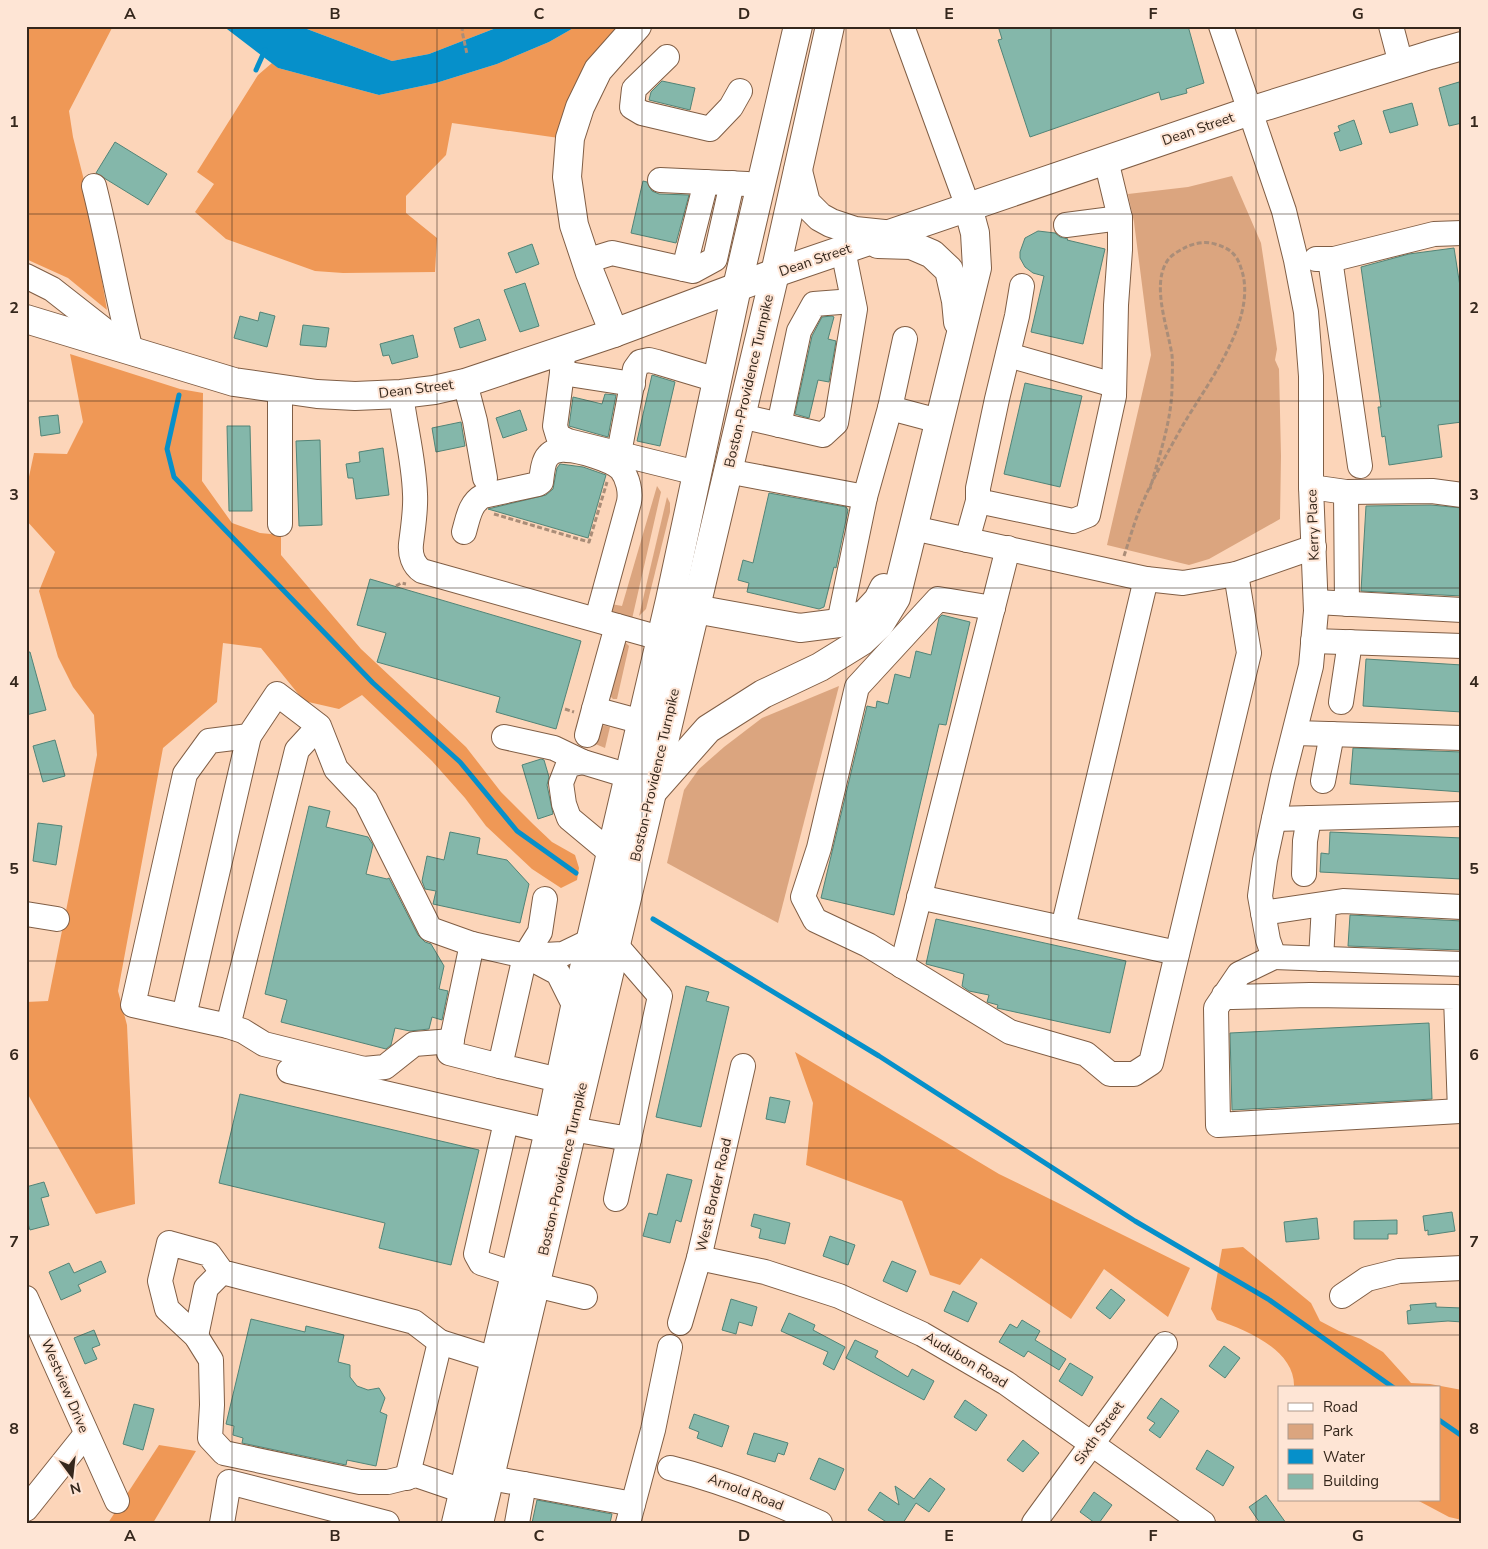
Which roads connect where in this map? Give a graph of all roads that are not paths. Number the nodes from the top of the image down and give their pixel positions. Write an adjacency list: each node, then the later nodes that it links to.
1 (637, 26): 27 (main road)
2 (798, 26): 17 (main road, Boston-Providence Turnpike)
3 (830, 26): 13 (main road, Boston-Providence Turnpike)
4 (902, 26): 19 (street)
5 (1221, 26): 11 (street, Kerry Place)
6 (1391, 26): 9 (street)
7 (1462, 46): 9 (main road, Dean Street)
8 (667, 56): 10 (street)
9 (1401, 64): 11 (main road, Dean Street)
10 (740, 91)
11 (1250, 111): 12 (main road, Dean Street); 26 (street, Kerry Place)
12 (1106, 160): 19 (main road, Dean Street); 20 (street)
13 (797, 170): 23 (main road); 29 (main road, Boston-Providence Turnpike)
14 (660, 180): 15 (street)
15 (706, 182): 16 (street); 28 (street)
16 (732, 183): 17 (street); 28 (street)
17 (762, 185): 32 (main road, Boston-Providence Turnpike)
18 (94, 186): 38 (street)
19 (968, 208): 23 (main road, Dean Street); 36 (main road)
20 (1120, 218): 21 (street); 46 (street)
21 (1066, 224)
22 (1462, 233): 25 (street)
23 (890, 234): 24 (main road, Dean Street)
24 (853, 247): 29 (main road, Dean Street); 33 (street); 36 (main road)
25 (1330, 259): 26 (street); 42 (street)
26 (1296, 260): 41 (street, Kerry Place)
27 (586, 261): 28 (street); 35 (main road)
28 (684, 269)
29 (775, 273): 32 (main road, Dean Street); 50 (main road, Boston-Providence Turnpike)
30 (26, 276): 38 (street, Dean Street)
31 (1022, 286): 39 (street)
32 (737, 287): 35 (main road, Dean Street); 43 (main road, Boston-Providence Turnpike)
33 (853, 302): 52 (street); 52 (street)
34 (26, 318): 38 (main road, Dean Street)
35 (614, 333): 40 (main road, Dean Street)
36 (960, 336): 51 (main road)
37 (905, 339): 49 (street)
38 (131, 351): 47 (main road, Dean Street)
39 (1008, 355): 46 (street); 62 (street)
40 (563, 361): 44 (main road, Dean Street); 45 (street); 53 (street)
41 (1311, 376): 42 (street); 58 (street, Kerry Place)
42 (1346, 376): 54 (street)
43 (717, 380): 45 (street); 56 (main road, Boston-Providence Turnpike)
44 (465, 382): 48 (main road, Dean Street); 57 (street)
45 (633, 384): 53 (street)
46 (1114, 385): 62 (street)
47 (280, 389): 48 (main road, Dean Street); 63 (street)
48 (401, 394): 76 (street)
49 (890, 408): 51 (street); 61 (street)
50 (741, 416): 52 (street); 55 (main road, Boston-Providence Turnpike)
51 (939, 421): 64 (main road)
52 (779, 425)
53 (620, 453): 56 (street)
54 (1360, 466)
55 (728, 471): 61 (street); 74 (main road, Boston-Providence Turnpike)
56 (697, 473): 78 (main road, Boston-Providence Turnpike)
57 (485, 478)
58 (1311, 487): 59 (street); 67 (street, Kerry Place)
59 (1346, 492): 60 (street); 72 (street)
60 (1462, 495)
61 (865, 497): 77 (street)
62 (978, 501): 66 (street)
63 (280, 524)
64 (913, 528): 66 (street); 77 (main road); 95 (main road)
65 (464, 532): 76 (street)
66 (967, 540): 68 (street)
67 (1314, 546): 69 (street); 71 (street, Kerry Place)
68 (1008, 548): 70 (street); 73 (street)
69 (1236, 574): 70 (street); 112 (street)
70 (1146, 579): 108 (street)
71 (1316, 602): 72 (street); 79 (street, Kerry Place)
72 (1347, 604): 75 (street)
73 (993, 608): 101 (street); 116 (street)
74 (695, 609): 77 (main road); 95 (main road, Boston-Providence Turnpike)
75 (1462, 610)
76 (607, 623): 78 (street); 83 (street)
77 (839, 624)
78 (660, 638): 84 (main road, Boston-Providence Turnpike)
79 (1313, 641): 80 (street); 86 (street, Kerry Place)
80 (1350, 642): 81 (street); 82 (street)
81 (1462, 646)
82 (1341, 702)
83 (594, 709): 84 (street); 88 (street)
84 (642, 722): 93 (main road, Boston-Providence Turnpike)
85 (319, 726): 89 (street); 110 (street); 120 (street)
86 (1295, 733): 87 (street); 97 (street, Kerry Place)
87 (1332, 734): 91 (street); 94 (street)
88 (587, 735)
89 (249, 736): 119 (street); 119 (street)
90 (504, 737): 92 (street)
91 (1462, 738)
92 (583, 762): 93 (street); 99 (street)
93 (629, 776): 99 (main road, Boston-Providence Turnpike)
94 (1323, 781)
95 (651, 793): 109 (main road, Boston-Providence Turnpike)
96 (1462, 814): 98 (street)
97 (1274, 818): 98 (street); 105 (street, Kerry Place)
98 (1309, 818): 100 (street)
99 (611, 853): 109 (main road, Boston-Providence Turnpike)
100 (1304, 874)
101 (920, 897): 108 (street); 116 (street)
102 (545, 899): 113 (street)
103 (1324, 905): 104 (street); 105 (street); 114 (street)
104 (1462, 907)
105 (1263, 913): 111 (street, Kerry Place)
106 (26, 914): 107 (street)
107 (57, 919)
108 (1063, 928): 112 (street)
109 (603, 943): 113 (street); 118 (main road, Boston-Providence Turnpike); 127 (main road, Boston-Providence Turnpike); 128 (street)
110 (472, 944): 113 (street); 121 (street)
111 (1271, 948): 114 (street); 117 (street)
112 (1177, 953): 116 (street)
113 (525, 956): 118 (street); 122 (street)
114 (1321, 959): 115 (street)
115 (1462, 964)
116 (902, 966)
117 (1224, 995): 117 (street)
118 (575, 1007): 125 (main road, Boston-Providence Turnpike)
119 (184, 1016): 120 (street)
120 (228, 1026): 121 (street)
121 (452, 1042): 122 (street)
122 (500, 1066): 125 (street)
123 (743, 1066): 130 (street, West Border Road)
124 (289, 1071): 126 (street)
125 (559, 1080): 127 (main road, Boston-Providence Turnpike)
126 (506, 1122): 127 (street); 133 (street)
127 (560, 1130): 128 (street); 133 (main road, Boston-Providence Turnpike)
128 (629, 1139): 129 (street)
129 (616, 1199)
130 (699, 1258): 137 (street, West Border Road); 144 (street, Audubon Road)
131 (1462, 1268): 134 (street)
132 (222, 1272): 138 (street); 138 (street); 139 (street)
133 (525, 1279): 135 (street); 142 (main road, Boston-Providence Turnpike); 147 (main road, Boston-Providence Turnpike)
134 (1342, 1296)
135 (585, 1297)
136 (26, 1298): 143 (street, Westview Drive)
137 (680, 1323)
138 (196, 1336): 146 (street)
139 (440, 1342): 142 (street); 146 (street)
140 (1165, 1344): 144 (street, Sixth Street)
141 (670, 1347): 152 (street)
142 (494, 1359): 149 (main road, Boston-Providence Turnpike)
143 (86, 1434): 150 (street, Westview Drive); 151 (street)
144 (1090, 1444): 159 (street, Sixth Street); 160 (street, Audubon Road)
145 (670, 1468): 158 (street, Arnold Road)
146 (407, 1478): 149 (street)
147 (490, 1478): 148 (street); 156 (main road, Boston-Providence Turnpike)
148 (524, 1484): 152 (street); 157 (street)
149 (463, 1491): 155 (main road, Boston-Providence Turnpike)
150 (116, 1501)
151 (26, 1509)
152 (630, 1513)
153 (222, 1523): 154 (street)
154 (388, 1523)
155 (456, 1523)
156 (479, 1523)
157 (518, 1523)
158 (820, 1523)
159 (1034, 1523)
160 (1203, 1523)

